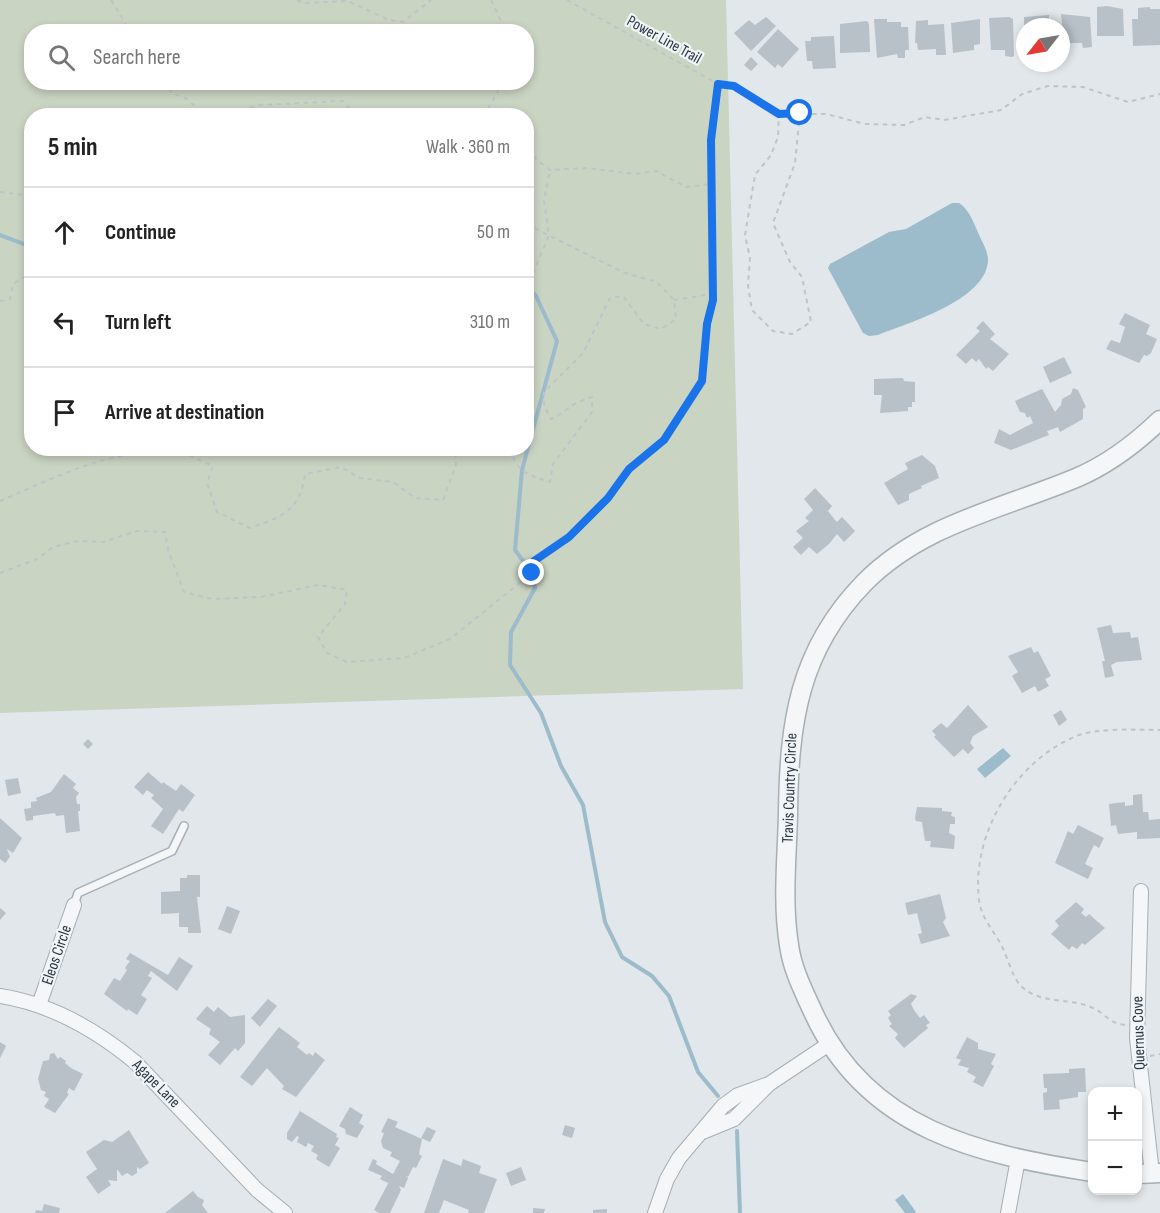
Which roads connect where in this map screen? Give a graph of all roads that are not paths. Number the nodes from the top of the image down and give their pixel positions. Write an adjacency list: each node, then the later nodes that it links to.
1 (1160, 420): 7 (street, Travis Country Circle)
2 (184, 826): 4 (lane)
3 (1141, 891): 10 (street, Quernus Cove)
4 (74, 905): 6 (street, Eleos Circle)
5 (0, 996): 6 (street, Agape Lane)
6 (39, 1005): 11 (street, Agape Lane)
7 (829, 1044): 8 (street, Travis Country Circle); 12 (street)
8 (1017, 1159): 9 (street, Travis Country Circle); 13 (street)
9 (1088, 1171)
10 (1150, 1174)
11 (285, 1213)
12 (655, 1213)
13 (1008, 1213)

